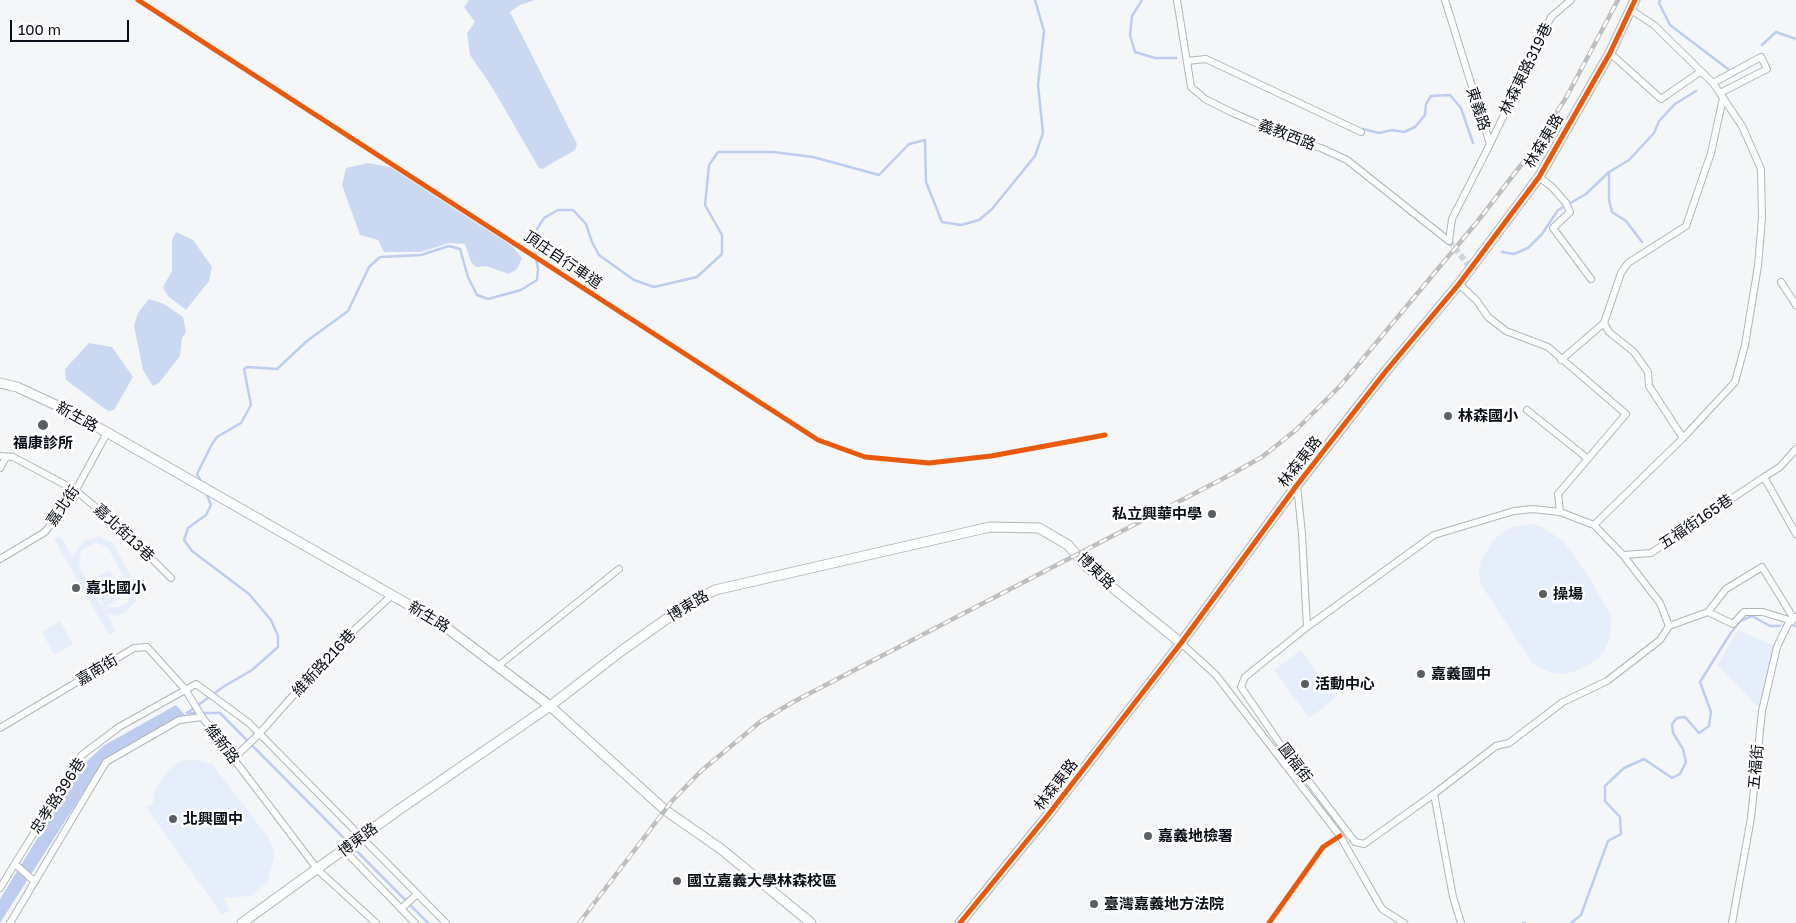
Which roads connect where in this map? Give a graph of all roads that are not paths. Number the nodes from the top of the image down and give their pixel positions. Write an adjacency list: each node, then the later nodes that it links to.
1 (1177, 0): 7 (street, 義教西路)
2 (1444, 0): 12 (street, 東義路)
3 (1571, 0): 12 (street, 林森東路319巷)
4 (1635, 0): 5 (main road, 林森東路)
5 (1631, 10): 6 (main road, 林森東路); 8 (street)
6 (1610, 53): 8 (street); 13 (main road, 林森東路)
7 (1187, 60): 11 (street); 14 (street, 義教西路)
8 (1700, 72): 9 (street)
9 (1713, 83): 10 (street); 10 (street)
10 (1722, 96): 19 (street); 24 (street)
11 (1361, 132)
12 (1490, 144): 14 (street, 東義路)
13 (1538, 177): 15 (street); 17 (main road, 林森東路)
14 (1449, 241)
15 (1591, 279)
16 (1781, 282): 18 (street)
17 (1459, 284): 20 (street); 30 (main road, 林森東路)
18 (1796, 305)
19 (1604, 323): 20 (street); 24 (street)
20 (1561, 360): 27 (street)
21 (0, 383): 23 (street, 新生路)
22 (1527, 410): 27 (street)
23 (107, 433): 31 (street, 嘉北街); 39 (street, 新生路)
24 (1683, 438): 33 (street)
25 (1796, 449): 29 (street)
26 (3, 457): 28 (street); 31 (street, 嘉北街13巷)
27 (1587, 458): 32 (street)
28 (0, 468)
29 (1764, 477): 34 (street); 35 (street, 五福街165巷)
30 (1297, 485): 43 (street); 44 (main road, 林森東路)
31 (76, 490): 36 (street, 嘉北街); 38 (street, 嘉北街13巷)
32 (1560, 512): 33 (street); 43 (street)
33 (1594, 525): 35 (street)
34 (1796, 534)
35 (1623, 555): 42 (street)
36 (0, 559)
37 (619, 569): 45 (street)
38 (171, 578)
39 (392, 595): 45 (street, 新生路); 50 (street, 維新路216巷)
40 (1708, 612): 41 (street); 41 (street); 42 (street)
41 (1794, 619): 70 (street, 五福街)
42 (1669, 626): 52 (street)
43 (1307, 627): 52 (street, 圓福街)
44 (1181, 643): 47 (street, 博東路); 67 (main road, 林森東路); 68 (street, 圓福街)
45 (498, 666): 47 (street, 新生路)
46 (185, 689): 48 (street); 49 (street, 嘉南街); 50 (street); 55 (street, 忠孝路396巷)
47 (550, 706): 53 (street, 博東路); 66 (street, 新生路)
48 (202, 717): 51 (street, 維新路); 57 (street, 維新路)
49 (0, 728)
50 (259, 734): 51 (street, 維新路216巷); 53 (street)
51 (233, 759): 56 (street, 維新路)
52 (1434, 794): 69 (street)
53 (361, 839): 54 (street, 博東路); 59 (street)
54 (345, 851): 56 (street, 博東路); 60 (street)
55 (15, 864): 57 (street); 58 (street, 忠孝路396巷)
56 (318, 870): 62 (street, 博東路); 63 (street, 維新路)
57 (35, 882): 61 (street, 維新路)
58 (0, 888)
59 (417, 894): 60 (street); 65 (street)
60 (401, 909): 64 (street)
61 (10, 923)
62 (242, 923)
63 (376, 923)
64 (414, 923)
65 (446, 923)
66 (811, 923)
67 (960, 923)
68 (1404, 923)
69 (1461, 923)
70 (1732, 923)

